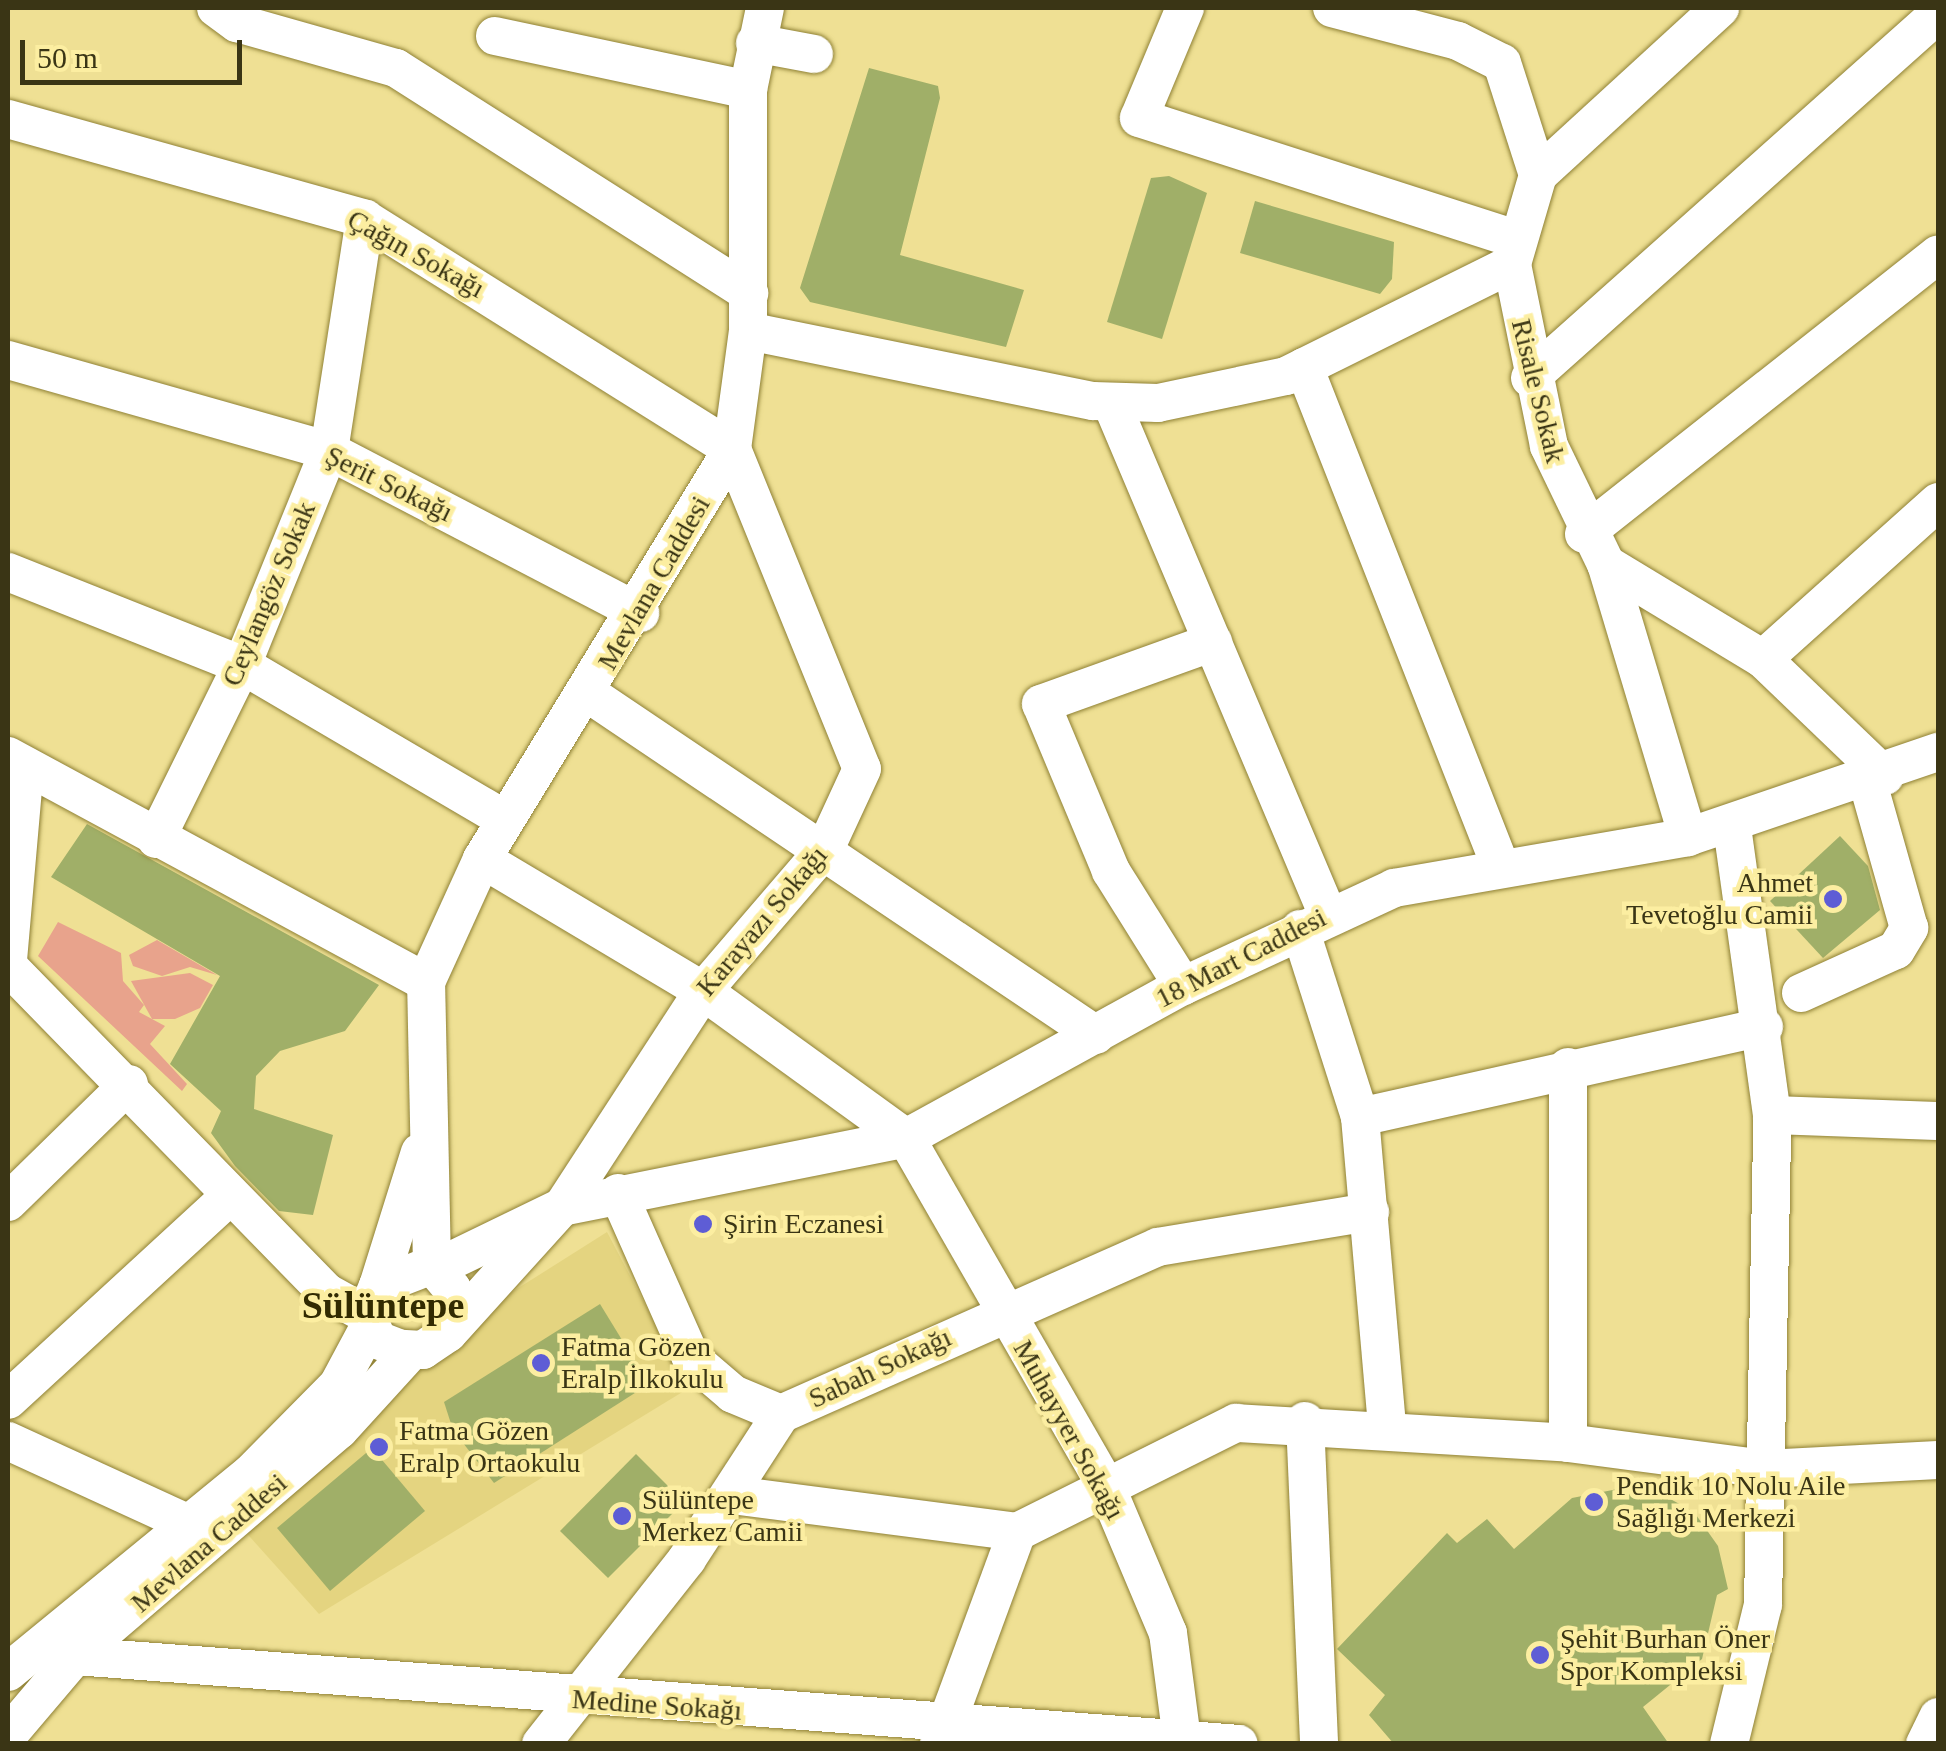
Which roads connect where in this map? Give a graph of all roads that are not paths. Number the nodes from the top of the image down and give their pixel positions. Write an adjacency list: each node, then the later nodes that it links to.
1 (216, 8): 15 (street)
2 (1185, 8): 13 (street)
3 (1332, 8): 11 (street)
4 (1720, 8): 11 (street, Risale Sokak)
5 (1938, 14): 19 (street)
6 (760, 25): 8 (street); 9 (street, Mevlana Caddesi)
7 (494, 36): 9 (street)
8 (814, 54)
9 (748, 90): 15 (street, Mevlana Caddesi)
10 (8, 119): 12 (street, Çağın Sokağı)
11 (1538, 174): 13 (street, Risale Sokak)
12 (364, 219): 21 (street, Çağın Sokağı); 22 (street, Ceylangöz Sokak)
13 (1513, 252): 18 (street); 19 (street, Risale Sokak)
14 (1938, 254): 24 (street)
15 (748, 293): 16 (street, Mevlana Caddesi)
16 (748, 330): 20 (street); 21 (street, Mevlana Caddesi)
17 (8, 360): 22 (street, Şerit Sokağı)
18 (1304, 367): 20 (street); 40 (street)
19 (1530, 378): 24 (street, Risale Sokak)
20 (1111, 402): 27 (street)
21 (732, 449): 26 (street, Mevlana Caddesi); 38 (street, Karayazı Sokağı)
22 (329, 451): 26 (street, Şerit Sokağı); 29 (street, Ceylangöz Sokak)
23 (1938, 502): 28 (street)
24 (1595, 549): 28 (street); 36 (street, Risale Sokak)
25 (8, 572): 29 (street)
26 (640, 613): 30 (street, Mevlana Caddesi)
27 (1213, 642): 41 (street); 44 (street)
28 (1763, 659): 33 (street)
29 (242, 665): 34 (street); 37 (street, Ceylangöz Sokak)
30 (589, 694): 34 (street, Mevlana Caddesi); 38 (street)
31 (1938, 752): 33 (street, 18 Mart Caddesi)
32 (16, 761): 37 (street); 42 (street)
33 (1876, 780): 35 (street, 18 Mart Caddesi); 46 (street)
34 (505, 819): 39 (street, Mevlana Caddesi)
35 (1732, 826): 36 (street, 18 Mart Caddesi); 47 (street)
36 (1688, 837): 40 (street, 18 Mart Caddesi)
37 (156, 839): 43 (street)
38 (825, 850): 45 (street, Karayazı Sokağı); 48 (street)
39 (482, 859): 43 (street, Mevlana Caddesi); 45 (street)
40 (1500, 865): 41 (street, 18 Mart Caddesi)
41 (1314, 921): 44 (street, 18 Mart Caddesi); 52 (street)
42 (8, 963): 50 (street)
43 (426, 982): 53 (street, Mevlana Caddesi)
44 (1183, 986): 48 (street, 18 Mart Caddesi)
45 (703, 990): 55 (street); 59 (street, Karayazı Sokağı)
46 (1801, 993)
47 (1764, 1027): 49 (street); 51 (street)
48 (1096, 1035): 55 (street, 18 Mart Caddesi)
49 (1568, 1067): 52 (street); 71 (street)
50 (130, 1084): 57 (street); 58 (street)
51 (1772, 1116): 54 (street); 73 (street)
52 (1360, 1117): 60 (street)
53 (430, 1121): 61 (street, Mevlana Caddesi); 62 (street, Mevlana Caddesi)
54 (1938, 1121)
55 (906, 1138): 56 (street, 18 Mart Caddesi); 63 (street, Muhayyer Sokağı)
56 (618, 1194): 59 (street, 18 Mart Caddesi); 67 (street)
57 (230, 1196): 62 (street); 66 (street)
58 (8, 1202)
59 (562, 1207): 61 (street, 18 Mart Caddesi); 64 (street, Karayazı Sokağı)
60 (1370, 1212): 63 (street, Sabah Sokağı); 69 (street)
61 (435, 1266): 62 (street, 18 Mart Caddesi); 64 (street, Mevlana Caddesi)
62 (371, 1307): 65 (street); 76 (street, Mevlana Caddesi)
63 (1002, 1312): 67 (street, Sabah Sokağı); 74 (street, Muhayyer Sokağı)
64 (456, 1322): 65 (street, Mevlana Caddesi)
65 (411, 1351): 78 (street, Mevlana Caddesi)
66 (8, 1400)
67 (781, 1414): 75 (street, Sabah Sokağı)
68 (1305, 1422): 69 (street); 74 (street); 87 (street)
69 (1387, 1427): 71 (street)
70 (8, 1440): 76 (street)
71 (1568, 1442): 73 (street)
72 (1938, 1460): 73 (street)
73 (1766, 1469): 88 (street)
74 (1105, 1484): 77 (street); 84 (street, Muhayyer Sokağı)
75 (732, 1495): 77 (street); 80 (street, Sabah Sokağı)
76 (187, 1523): 79 (street, Mevlana Caddesi)
77 (1017, 1532): 82 (street)
78 (75, 1656): 80 (street, Medine Sokağı); 83 (street, Mevlana Caddesi)
79 (8, 1672)
80 (578, 1700): 82 (street, Medine Sokağı); 85 (street, Sabah Sokağı)
81 (1938, 1717): 89 (street)
82 (944, 1734): 84 (street, Medine Sokağı)
83 (8, 1736)
84 (1182, 1739): 86 (street, Medine Sokağı)
85 (541, 1744)
86 (1240, 1744)
87 (1318, 1744)
88 (1730, 1744)
89 (1925, 1744)

